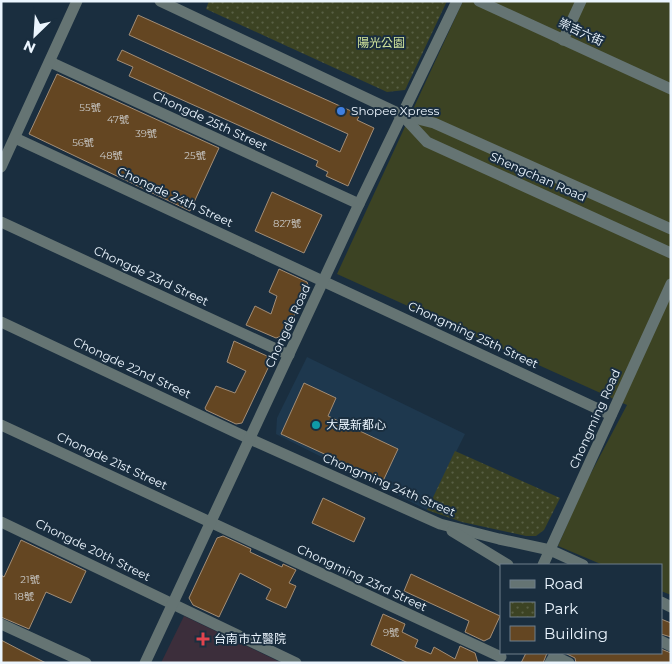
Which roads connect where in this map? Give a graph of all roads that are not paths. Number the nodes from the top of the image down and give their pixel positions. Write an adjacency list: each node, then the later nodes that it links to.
1 (77, 1): 7 (street)
2 (160, 1): 9 (street, Shengchan Road)
3 (457, 1): 9 (street, Chongde Road)
4 (479, 1): 6 (street, 崇吉六街)
5 (581, 1): 6 (street)
6 (564, 40): 8 (street, 崇吉六街)
7 (50, 62): 10 (street); 12 (street, Chongde 25th Street)
8 (671, 89)
9 (402, 115): 12 (street, Chongde Road); 14 (street, Shengchan Road); 15 (street, Shengchan Road)
10 (15, 138): 11 (street); 16 (street, Chongde 24th Street)
11 (1, 168)
12 (359, 204): 16 (street, Chongde Road)
13 (1, 222): 19 (street, Chongde 23rd Street)
14 (671, 229)
15 (671, 253)
16 (324, 280): 19 (street, Chongde Road); 20 (street, Chongming 25th Street)
17 (671, 284): 20 (street, Chongming Road)
18 (1, 322): 22 (street, Chongde 22nd Street)
19 (289, 355): 22 (street, Chongde Road)
20 (611, 415): 26 (street, Chongming Road)
21 (1, 425): 24 (street, Chongde 21st Street)
22 (250, 439): 24 (street, Chongde Road); 25 (street, Chongming 24th Street)
23 (1, 522): 30 (street, Chongde 20th Street)
24 (211, 523): 30 (street, Chongde Road); 32 (street, Chongming 23rd Street)
25 (440, 524): 26 (street, Chongming 24th Street); 27 (street)
26 (550, 550): 28 (street, Chongming Road); 29 (street, Chongming 24th Street)
27 (506, 564)
28 (543, 564)
29 (580, 564)
30 (172, 604): 34 (street, Chongde Road); 35 (street, Chongde 20th Street)
31 (1, 624): 33 (street)
32 (501, 658)
33 (86, 663)
34 (145, 663)
35 (296, 663)
36 (550, 663): 37 (street)
37 (569, 663)

